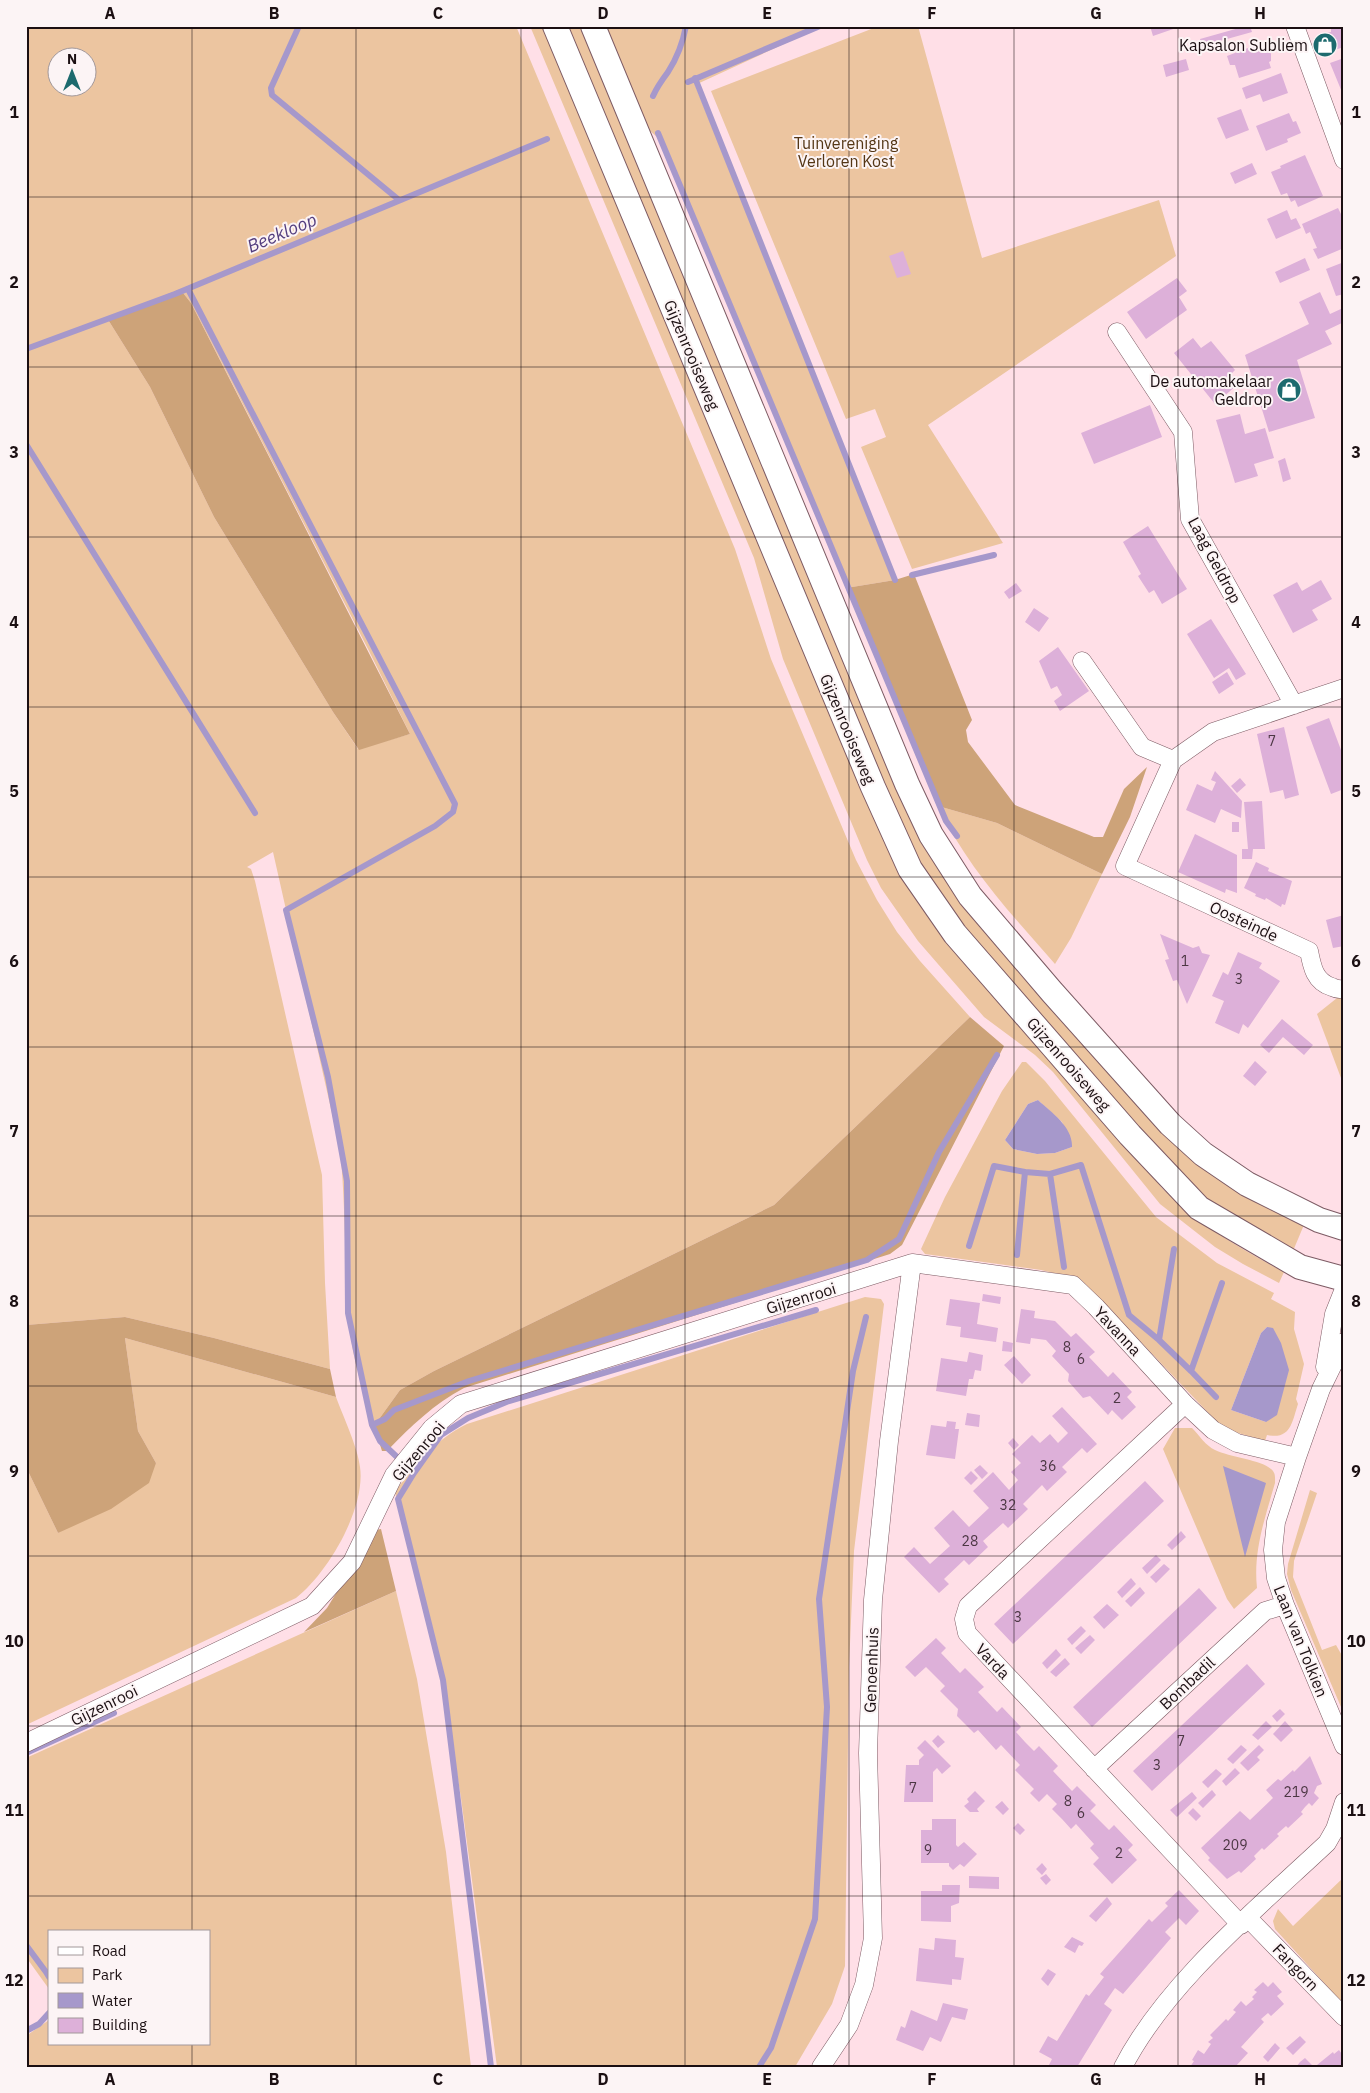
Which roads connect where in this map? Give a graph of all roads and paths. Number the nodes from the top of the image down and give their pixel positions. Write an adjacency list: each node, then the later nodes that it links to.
1 (555, 26): 13 (main road, Gijzenrooiseweg)
2 (593, 26): 11 (main road, Gijzenrooiseweg)
3 (1295, 26): 4 (street)
4 (1344, 160)
5 (1118, 332): 8 (street, Laag Geldrop)
6 (1082, 661): 9 (street)
7 (1344, 688): 8 (street)
8 (1294, 705): 9 (street)
9 (1173, 760): 10 (street, Oosteinde)
10 (1344, 989)
11 (1344, 1228)
12 (912, 1263): 17 (street, Yavanna); 20 (street, Gijzenrooi); 26 (street, Genoenhuis)
13 (1344, 1280)
14 (1344, 1289): 16 (street, Laan van Tolkien)
15 (1344, 1342): 16 (street, Laan van Tolkien)
16 (1321, 1389): 18 (street, Laan van Tolkien)
17 (1185, 1404): 18 (street, Yavanna); 22 (street, Varda)
18 (1298, 1457): 19 (street, Laan van Tolkien)
19 (1285, 1604): 21 (street, Laan van Tolkien); 22 (street, Bombadil)
20 (26, 1743)
21 (1344, 1746)
22 (1094, 1769): 24 (street, Varda)
23 (1344, 1802): 24 (street)
24 (1244, 1921): 25 (street, Fangorn); 27 (street)
25 (1344, 2017)
26 (821, 2067)
27 (1123, 2067)

